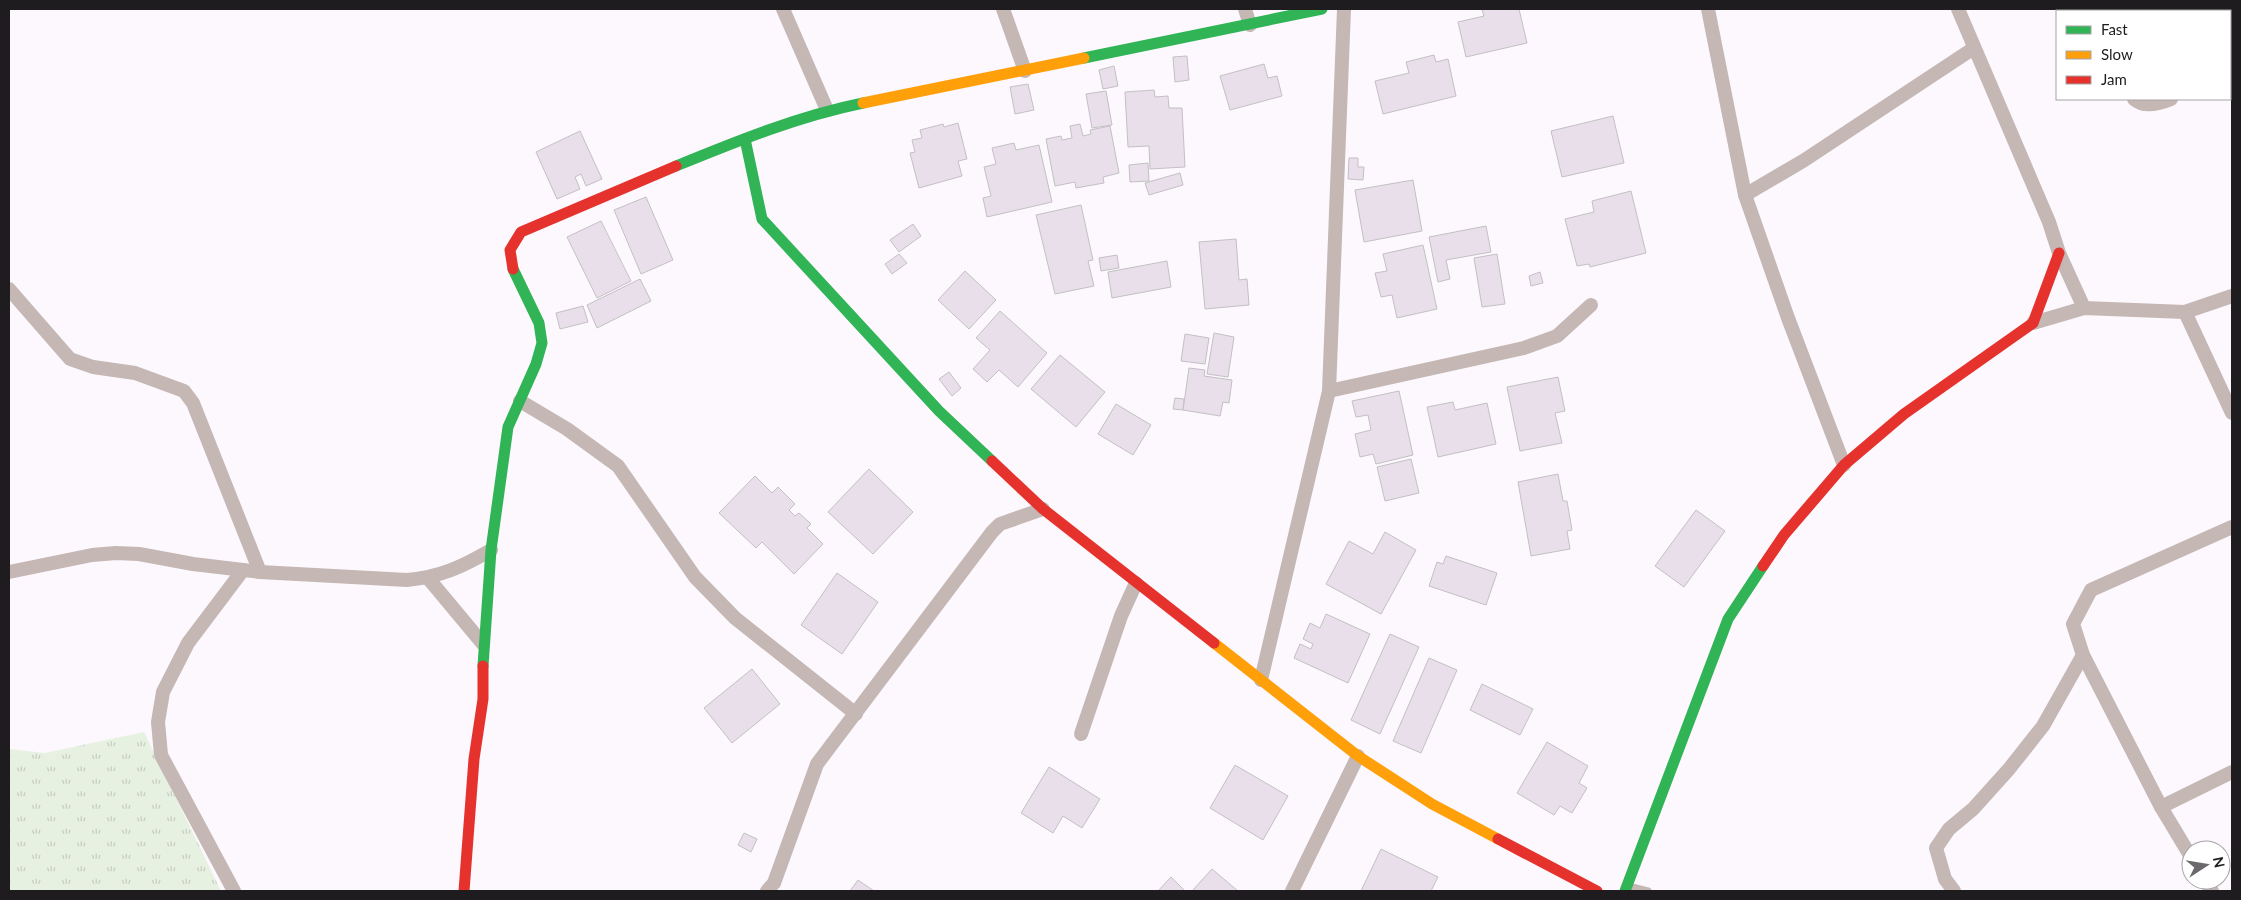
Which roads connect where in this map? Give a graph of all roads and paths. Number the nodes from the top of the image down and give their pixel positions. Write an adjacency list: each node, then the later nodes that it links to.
1 (783, 9): 13 (street)
2 (1002, 9): 10 (street)
3 (1245, 9): 8 (street)
4 (1322, 9): 8 (street)
5 (1344, 9): 23 (street)
6 (1708, 9): 15 (street)
7 (1958, 9): 9 (street)
8 (1250, 24): 10 (street)
9 (1974, 48): 15 (street); 16 (street)
10 (1025, 70): 13 (street)
11 (2135, 100): 12 (street)
12 (2170, 100)
13 (827, 110): 14 (street)
14 (745, 139): 24 (street); 27 (street)
15 (1746, 195): 26 (street)
16 (2060, 253): 20 (street); 22 (street)
17 (9, 289): 32 (street)
18 (2232, 296): 21 (street)
19 (1591, 305): 23 (street)
20 (2084, 308): 21 (street); 22 (street)
21 (2185, 312): 25 (street)
22 (2033, 323): 26 (street)
23 (1329, 391): 37 (street)
24 (520, 400): 29 (street); 38 (street)
25 (2232, 413)
26 (1844, 465): 44 (street)
27 (1043, 509): 34 (street); 38 (street)
28 (2232, 527): 36 (street)
29 (491, 550): 33 (street); 35 (street)
30 (243, 570): 31 (street); 32 (street); 45 (street)
31 (9, 572)
32 (260, 572): 33 (street)
33 (428, 578): 35 (street)
34 (1136, 583): 37 (street); 39 (street)
35 (483, 644): 46 (street)
36 (2083, 656): 42 (street); 51 (street)
37 (1261, 680): 40 (street)
38 (856, 714): 47 (street)
39 (1081, 734)
40 (1358, 756): 48 (street); 49 (street)
41 (2232, 772): 42 (street)
42 (2161, 808): 43 (street)
43 (2181, 841)
44 (1626, 888): 50 (lane)
45 (234, 891)
46 (464, 891)
47 (767, 891)
48 (1292, 891)
49 (1597, 891)
50 (1648, 891)
51 (1954, 891)

